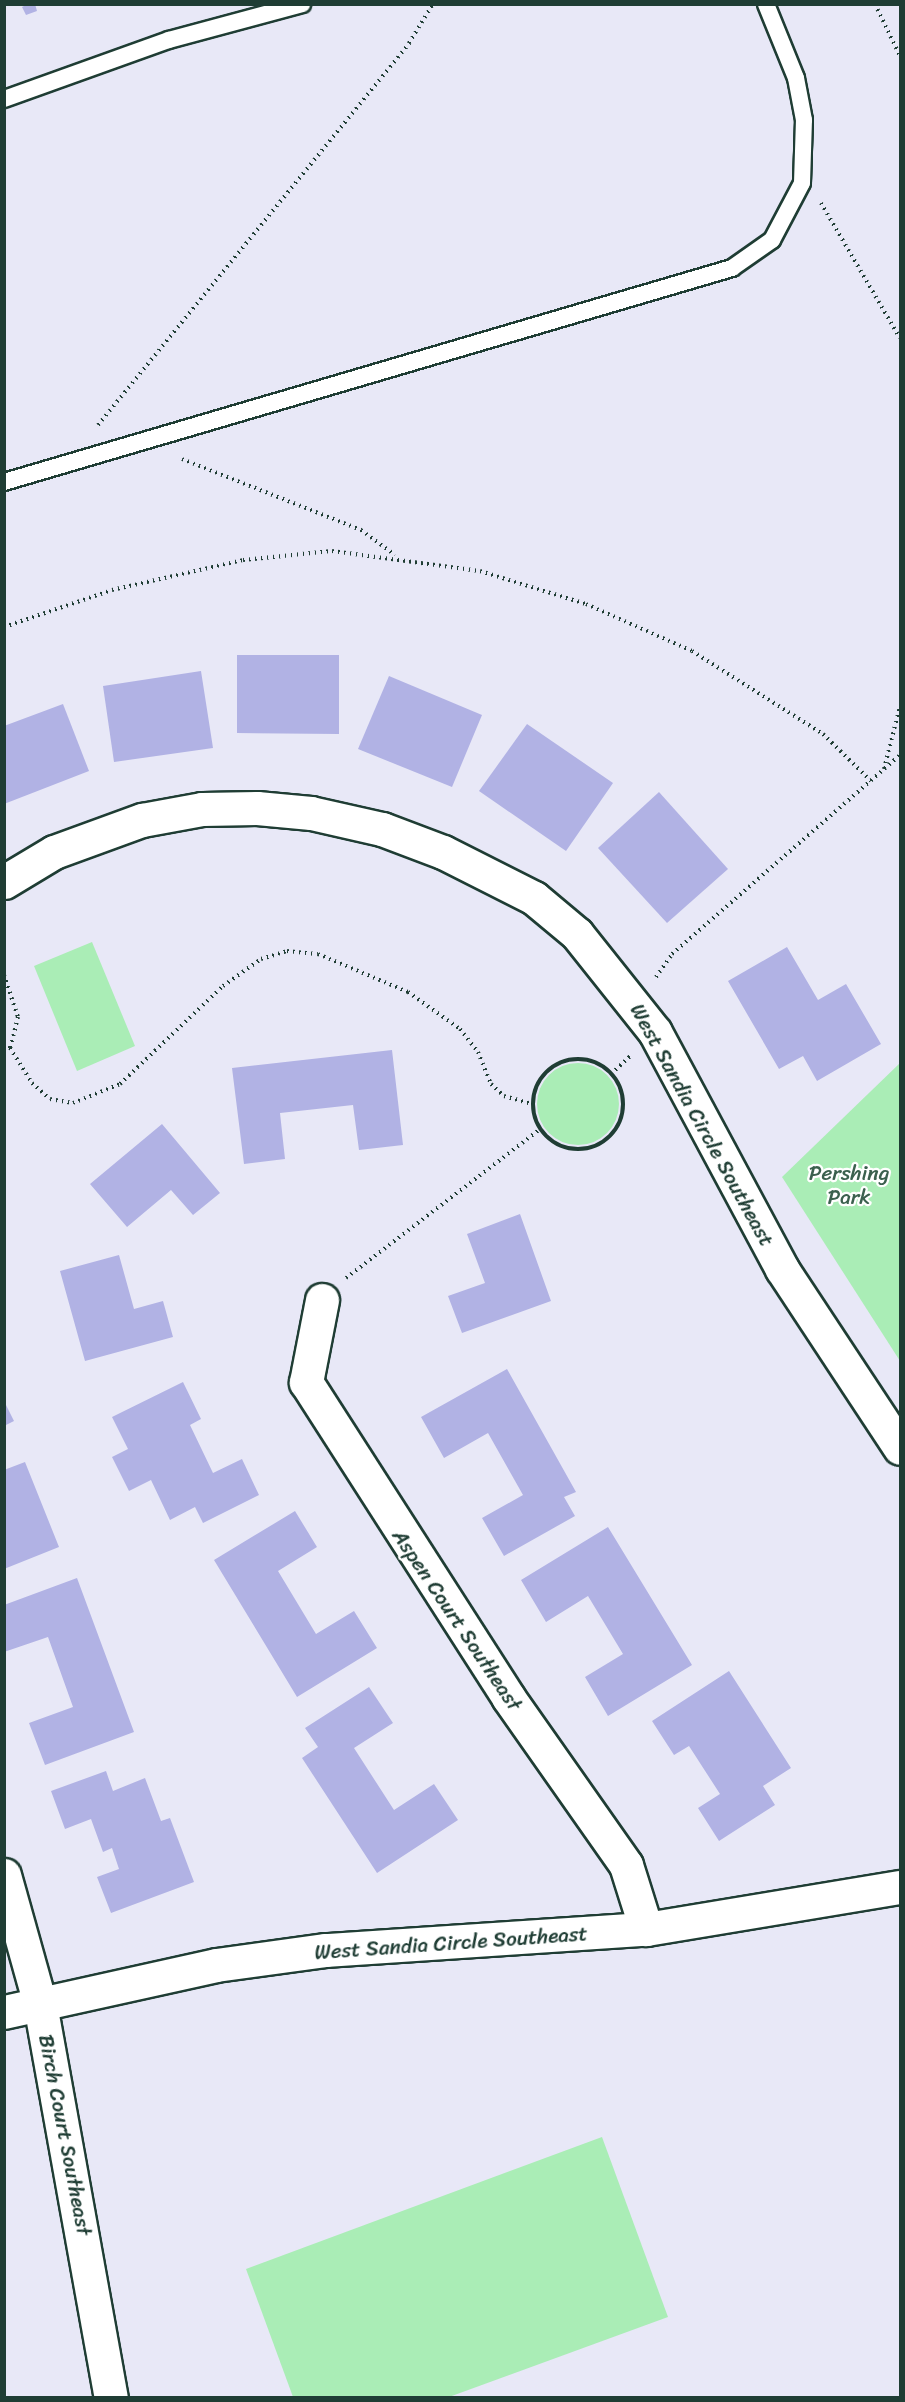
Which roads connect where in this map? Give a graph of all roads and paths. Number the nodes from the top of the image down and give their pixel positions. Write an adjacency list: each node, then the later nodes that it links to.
1 (302, 4): 6 (lane)
2 (433, 4): 10 (path)
3 (766, 4): 7 (lane)
4 (875, 4): 5 (path)
5 (900, 56)
6 (4, 99)
7 (802, 183): 8 (path); 9 (lane)
8 (900, 338)
9 (132, 442): 10 (lane); 12 (path)
10 (61, 465): 11 (lane)
11 (4, 482)
12 (397, 556): 13 (path); 17 (path)
13 (4, 627)
14 (900, 706): 16 (path)
15 (900, 755): 16 (path)
16 (883, 770): 17 (path)
17 (871, 781): 20 (path)
18 (4, 882): 25 (street, West Sandia Circle Southeast)
19 (4, 975): 21 (path)
20 (656, 977)
21 (7, 1048): 22 (path)
22 (532, 1104): 23 (path); 23 (path)
23 (540, 1129): 24 (path)
24 (322, 1300): 28 (street, Aspen Court Southeast)
25 (900, 1448)
26 (4, 1875): 29 (street, Birch Court Southeast)
27 (900, 1887): 28 (street, West Sandia Circle Southeast)
28 (646, 1929): 29 (street, West Sandia Circle Southeast)
29 (40, 2004): 30 (street, West Sandia Circle Southeast); 31 (street, Birch Court Southeast)
30 (4, 2012)
31 (111, 2397)

